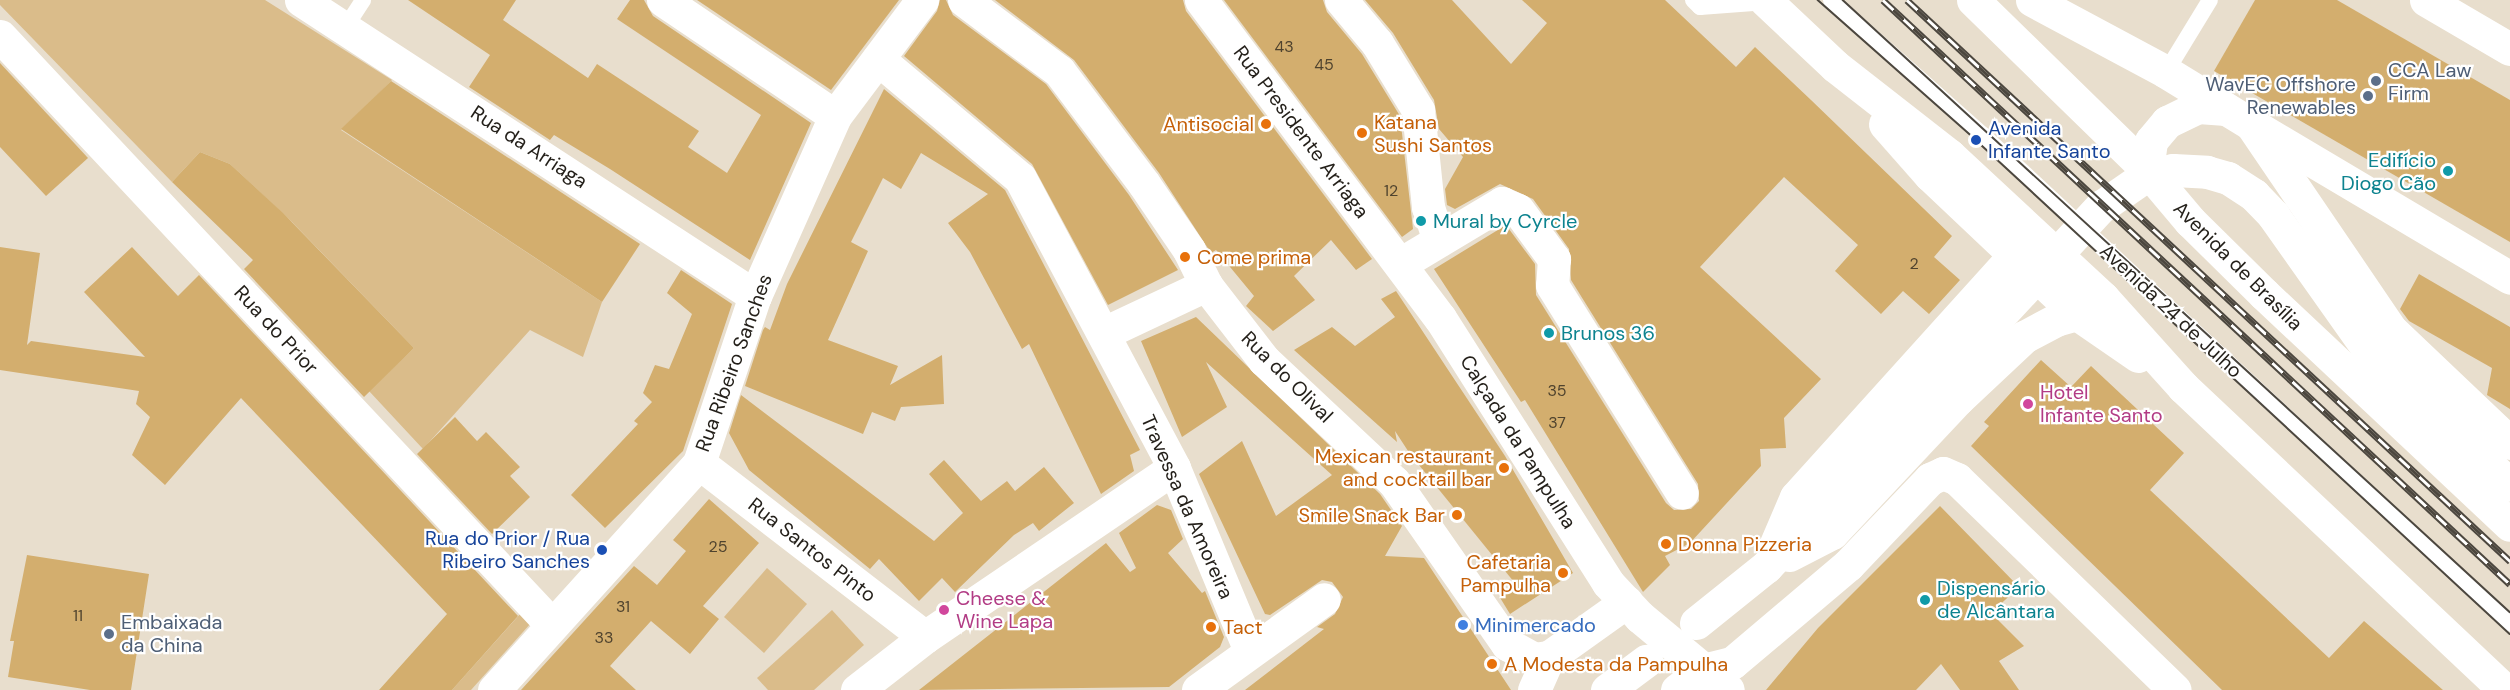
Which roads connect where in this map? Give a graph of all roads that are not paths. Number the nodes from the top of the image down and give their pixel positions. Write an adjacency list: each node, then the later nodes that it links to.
1 (301, 0): 15 (street, Rua da Arriaga)
2 (363, 0): 15 (lane)
3 (663, 0): 21 (street)
4 (922, 0): 18 (street, Rua Ribeiro Sanches)
5 (964, 0): 28 (street, Rua do Olival)
6 (1201, 0): 26 (street, Rua Presidente Arriaga)
7 (1341, 0): 24 (street)
8 (1693, 0): 14 (lane)
9 (1831, 0): 43 (lane, Avenida 24 de Julho)
10 (1973, 0): 23 (street, Avenida de Brasília)
11 (2032, 0): 20 (street)
12 (2210, 0): 20 (lane)
13 (2426, 0): 17 (street)
14 (1766, 1): 19 (street, Avenida 24 de Julho)
15 (345, 28): 29 (street, Rua da Arriaga)
16 (0, 36): 42 (street, Rua do Prior)
17 (2510, 49)
18 (878, 59): 21 (street, Rua Ribeiro Sanches); 31 (street, Travessa da Amoreira)
19 (1835, 66): 25 (street, Avenida 24 de Julho); 30 (street, Avenida 24 de Julho)
20 (2166, 72): 22 (street)
21 (835, 116): 29 (street, Rua Ribeiro Sanches)
22 (2238, 116): 23 (street); 27 (street); 32 (street)
23 (2147, 170): 37 (street, Avenida de Brasília)
24 (1439, 240): 26 (street); 36 (street)
25 (2014, 255): 30 (street, Avenida 24 de Julho); 38 (street)
26 (1401, 264): 40 (street, Calçada da Pampulha)
27 (2510, 278)
28 (1206, 285): 31 (street); 46 (street, Rua do Olival)
29 (755, 296): 33 (street, Rua Ribeiro Sanches)
30 (2090, 306): 38 (street); 56 (street, Avenida 24 de Julho)
31 (1104, 333): 34 (street, Travessa da Amoreira)
32 (2510, 443)
33 (699, 463): 42 (street, Rua Ribeiro Sanches); 44 (street, Rua Santos Pinto)
34 (1174, 468): 44 (street); 45 (street, Travessa da Amoreira)
35 (2506, 482): 38 (street)
36 (1682, 493)
37 (2510, 525)
38 (1766, 567): 41 (street)
39 (1324, 599): 45 (street)
40 (1633, 610): 46 (street); 48 (street, Calçada da Pampulha)
41 (1696, 623)
42 (551, 624): 49 (street, Rua Ribeiro Sanches)
43 (2510, 624)
44 (924, 637): 50 (street)
45 (1250, 651): 51 (street)
46 (1549, 657): 52 (street)
47 (1646, 661): 53 (street)
48 (1716, 680): 54 (street); 55 (street)
49 (494, 690)
50 (857, 690)
51 (1198, 690)
52 (1533, 690)
53 (1607, 690)
54 (1677, 690)
55 (2175, 690)
56 (2505, 690)

